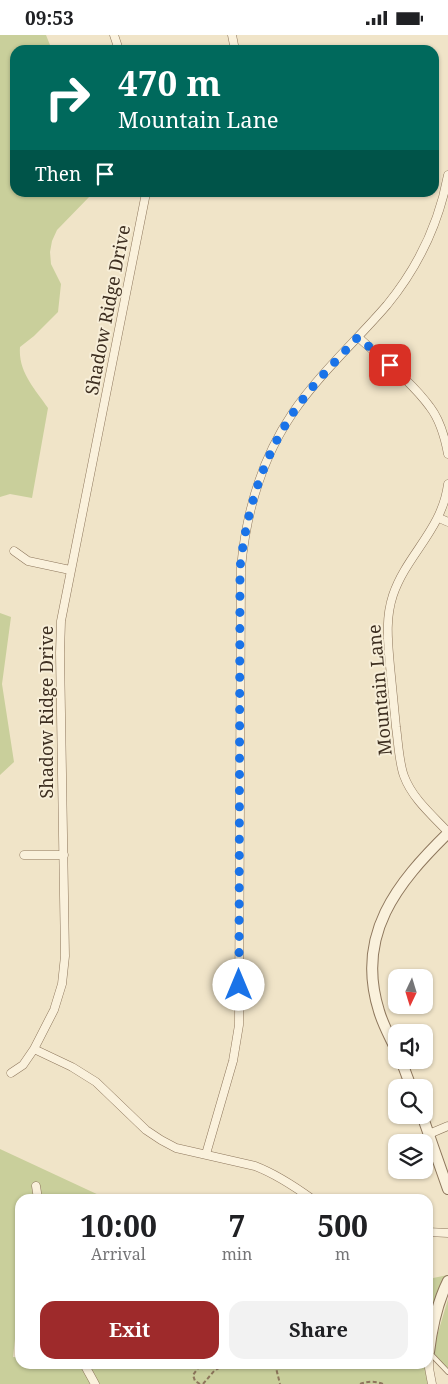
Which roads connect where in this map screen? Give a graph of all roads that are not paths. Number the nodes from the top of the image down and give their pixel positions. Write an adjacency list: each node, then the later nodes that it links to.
1 (448, 175): 3 (street)
2 (145, 197): 9 (street, Shadow Ridge Drive)
3 (358, 337): 4 (street); 20 (street)
4 (448, 454)
5 (448, 484): 6 (street, Mountain Lane)
6 (439, 518): 7 (street); 10 (street, Mountain Lane)
7 (448, 522)
8 (14, 551): 9 (street)
9 (70, 570): 12 (street, Shadow Ridge Drive)
10 (448, 832): 13 (street)
11 (24, 855): 12 (street)
12 (64, 855): 14 (street, Shadow Ridge Drive)
13 (388, 1033)
14 (34, 1049): 15 (street, Shadow Ridge Drive); 20 (street)
15 (11, 1073)
16 (425, 1124): 18 (street)
17 (448, 1126): 18 (street)
18 (429, 1134)
19 (433, 1146): 22 (street)
20 (206, 1155): 24 (street)
21 (36, 1186): 23 (street)
22 (448, 1189)
23 (37, 1194)
24 (305, 1194)
25 (433, 1232): 26 (street)
26 (448, 1233)
27 (448, 1281): 28 (street)
28 (433, 1327)
29 (433, 1356): 32 (lane)
30 (87, 1369): 33 (street)
31 (429, 1369): 34 (street)
32 (448, 1372)
33 (95, 1384)
34 (432, 1384)

